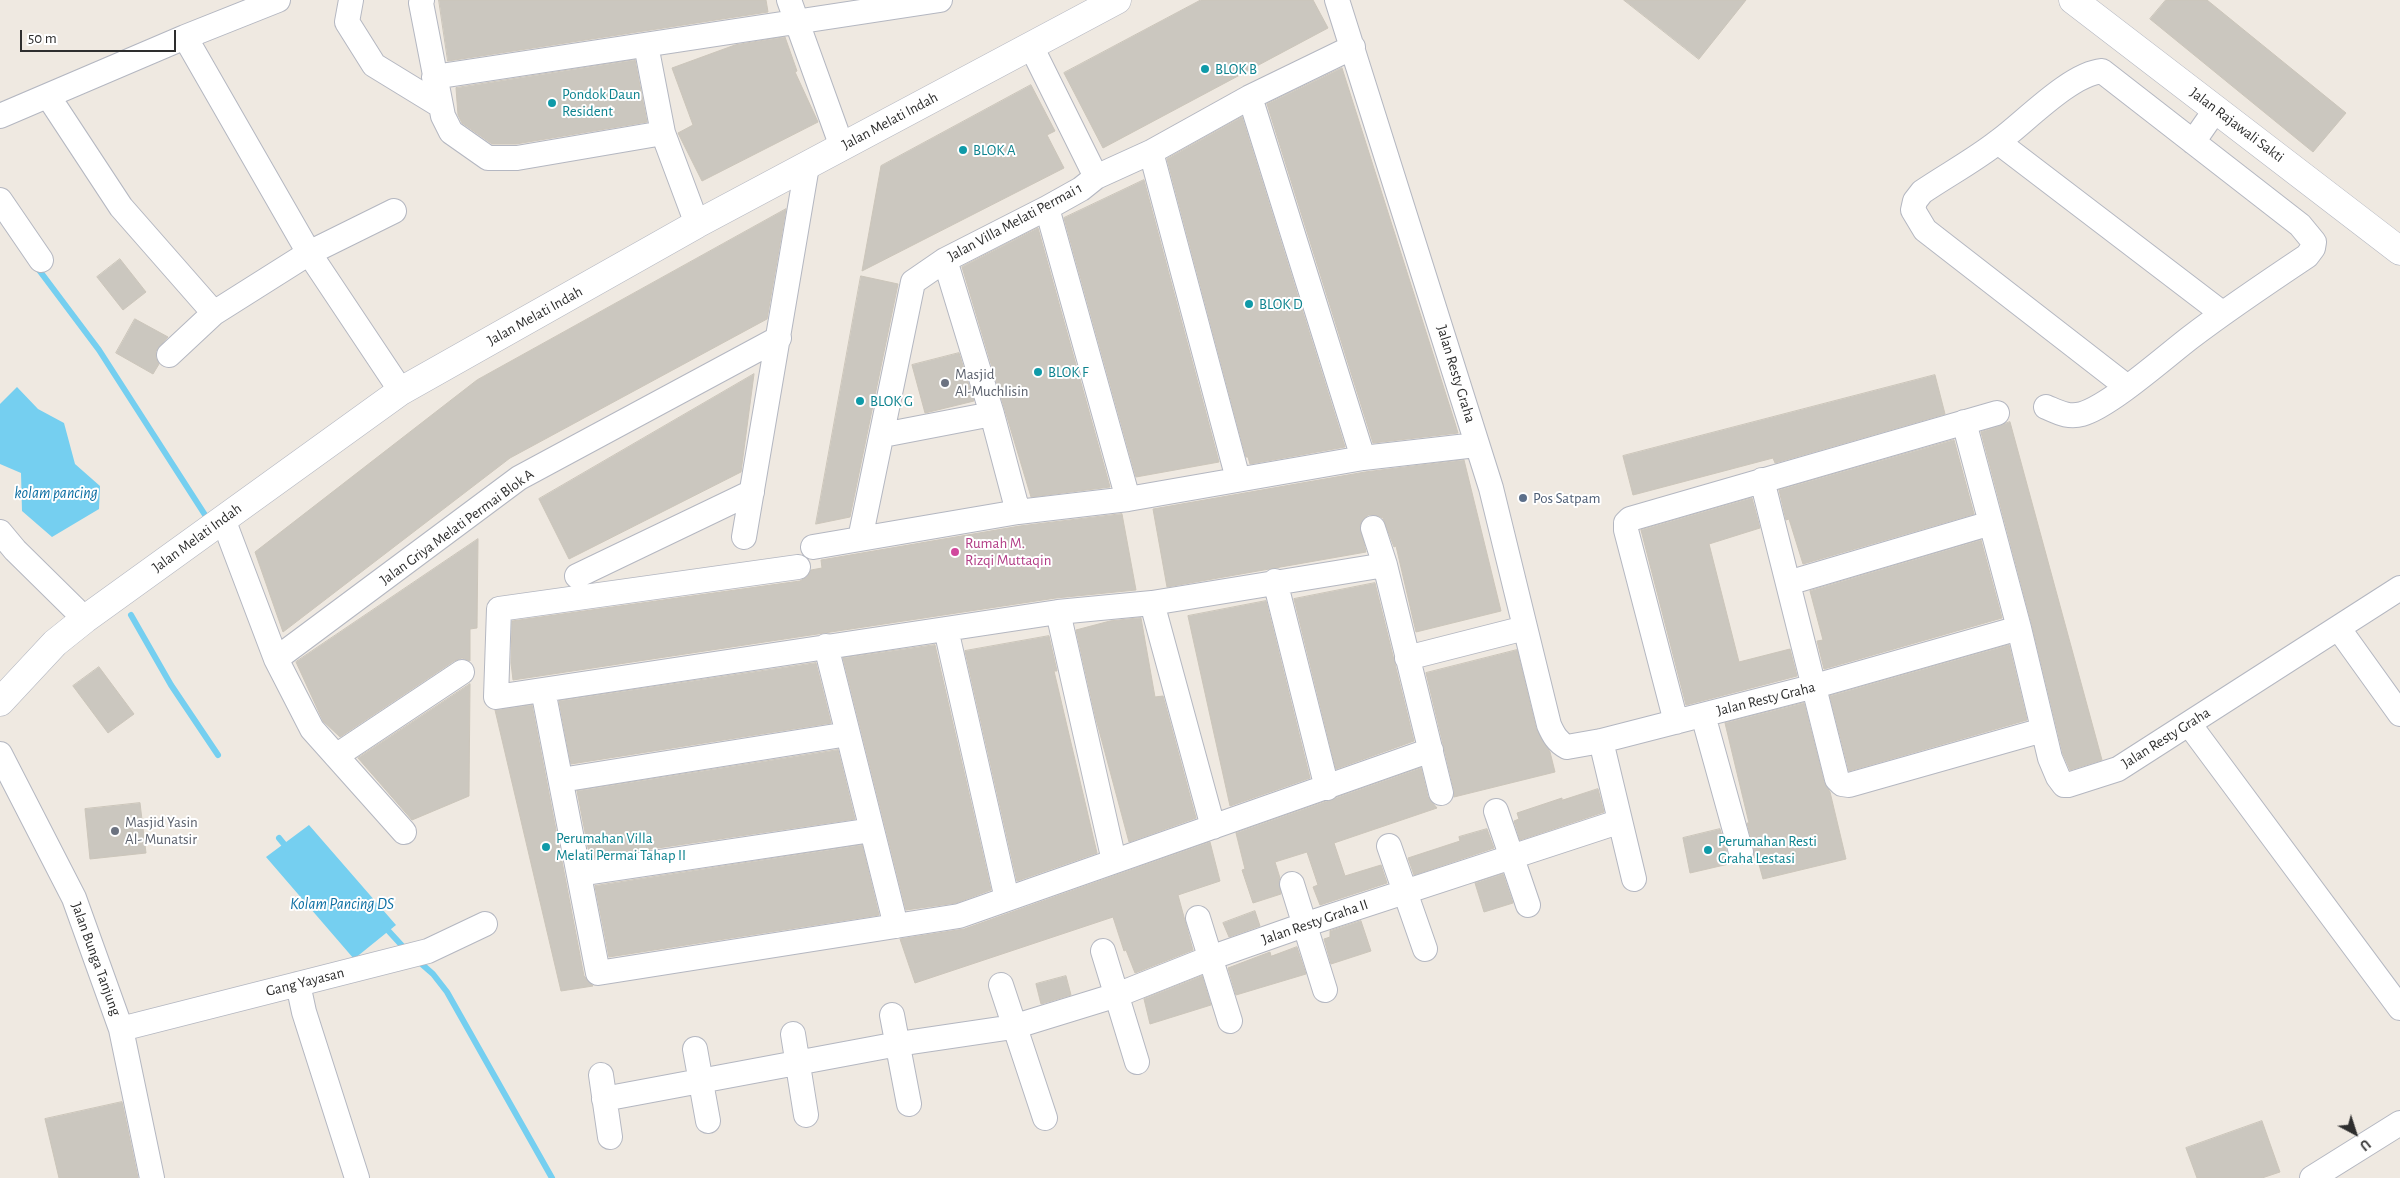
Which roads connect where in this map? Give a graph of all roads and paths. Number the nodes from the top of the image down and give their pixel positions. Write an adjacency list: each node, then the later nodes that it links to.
1 (278, 0): 9 (street)
2 (351, 0): 16 (street)
3 (422, 0): 13 (street)
4 (940, 0): 8 (street)
5 (1117, 0): 11 (main road, Jalan Melati Indah)
6 (1337, 0): 12 (street, Jalan Resty Graha)
7 (2073, 0): 17 (main road, Jalan Rajawali Sakti)
8 (792, 11): 10 (street); 22 (street)
9 (185, 37): 14 (street); 31 (street)
10 (646, 45): 13 (street); 19 (street)
11 (1031, 46): 22 (main road, Jalan Melati Indah); 25 (street)
12 (1353, 46): 15 (street, Jalan Villa Melati Permai 1); 45 (street, Jalan Resty Graha)
13 (434, 77): 16 (street)
14 (48, 96): 18 (street); 34 (street)
15 (1250, 97): 23 (street, Jalan Villa Melati Permai 1); 46 (street)
16 (441, 106): 19 (street)
17 (2216, 109): 21 (street); 30 (main road, Jalan Rajawali Sakti)
18 (0, 116)
19 (663, 132): 29 (street)
20 (1998, 142): 21 (street); 35 (street); 38 (street)
21 (2193, 142): 35 (street)
22 (842, 147): 24 (main road, Jalan Melati Indah)
23 (1151, 152): 25 (street, Jalan Villa Melati Permai 1); 47 (street)
24 (807, 166): 29 (main road, Jalan Melati Indah); 36 (street)
25 (1096, 177): 27 (street, Jalan Villa Melati Permai 1)
26 (0, 200): 32 (street)
27 (1047, 208): 33 (street, Jalan Villa Melati Permai 1); 50 (street)
28 (394, 211): 31 (street)
29 (697, 224): 39 (main road, Jalan Melati Indah)
30 (2400, 251)
31 (309, 253): 34 (street); 39 (street)
32 (41, 260)
33 (945, 260): 41 (street); 44 (street, Jalan Villa Melati Permai 1)
34 (214, 313): 37 (street)
35 (2222, 313): 38 (street)
36 (779, 338): 49 (street); 75 (street, Jalan Griya Melati Permai Blok A)
37 (169, 355)
38 (2126, 386): 40 (street)
39 (401, 392): 52 (main road, Jalan Melati Indah)
40 (2046, 407)
41 (992, 414): 44 (street); 51 (street)
42 (1997, 414): 43 (street)
43 (1964, 422): 48 (street); 53 (street, Jalan Resty Graha)
44 (883, 435): 57 (street, Jalan Villa Melati Permai 1)
45 (1476, 445): 46 (street); 69 (street, Jalan Resty Graha)
46 (1363, 458): 47 (street)
47 (1238, 479): 50 (street)
48 (1762, 480): 64 (street); 82 (street)
49 (752, 492): 56 (street); 62 (street)
50 (1128, 499): 51 (street)
51 (1018, 512): 57 (street)
52 (223, 519): 68 (main road, Jalan Melati Indah); 75 (street)
53 (1991, 523): 64 (street); 70 (street, Jalan Resty Graha)
54 (1373, 528): 60 (street)
55 (0, 532): 59 (street)
56 (744, 537)
57 (860, 539): 58 (street)
58 (813, 547)
59 (8, 557): 68 (street)
60 (1385, 565): 63 (street); 74 (street)
61 (798, 566): 78 (street)
62 (577, 576)
63 (1275, 581): 66 (street); 91 (street)
64 (1788, 583): 77 (street)
65 (2400, 588): 72 (street, Jalan Resty Graha)
66 (1152, 603): 67 (street); 95 (street)
67 (1058, 612): 71 (street); 101 (street)
68 (85, 619): 79 (main road, Jalan Melati Indah)
69 (1525, 628): 74 (street); 86 (street, Jalan Resty Graha)
70 (2019, 628): 77 (street, Jalan Resty Graha); 84 (street, Jalan Resty Graha)
71 (946, 629): 73 (street); 106 (street)
72 (2338, 629): 80 (street); 83 (street, Jalan Resty Graha)
73 (826, 646): 78 (street); 85 (street)
74 (1407, 658): 87 (street)
75 (276, 659): 89 (street)
76 (462, 672): 89 (street)
77 (1815, 686): 81 (street, Jalan Resty Graha); 84 (street)
78 (543, 690): 90 (street)
79 (0, 702)
80 (2400, 714)
81 (1703, 715): 82 (street, Jalan Resty Graha); 99 (street)
82 (1676, 722): 86 (street, Jalan Resty Graha)
83 (2189, 724): 84 (street, Jalan Resty Graha); 119 (street)
84 (2042, 730)
85 (848, 734): 90 (street); 96 (street)
86 (1600, 742): 94 (street)
87 (1430, 750): 91 (street); 92 (street)
88 (0, 754): 123 (street, Jalan Bunga Tanjung)
89 (336, 756): 97 (street)
90 (561, 780): 102 (street)
91 (1327, 788): 95 (street)
92 (1441, 793)
93 (1496, 811): 100 (street)
94 (1618, 822): 100 (street, Jalan Resty Graha II); 103 (street)
95 (1212, 827): 101 (street)
96 (872, 830): 102 (street); 111 (street)
97 (404, 832)
98 (1389, 846): 105 (street)
99 (1740, 852)
100 (1512, 857): 105 (street, Jalan Resty Graha II); 107 (street)
101 (1114, 861): 106 (street)
102 (579, 874): 111 (street)
103 (1634, 879)
104 (1292, 884): 110 (street)
105 (1404, 893): 110 (street, Jalan Resty Graha II); 112 (street)
106 (1007, 899): 111 (street)
107 (1528, 906)
108 (1198, 918): 114 (street)
109 (485, 924): 115 (street, Gang Yayasan)
110 (1304, 925): 114 (street, Jalan Resty Graha II); 117 (street)
111 (896, 926)
112 (1425, 949)
113 (1103, 951): 118 (street)
114 (1210, 958): 118 (street, Jalan Resty Graha II); 121 (street)
115 (298, 984): 123 (street, Gang Yayasan); 139 (street)
116 (1001, 984): 122 (street)
117 (1325, 990)
118 (1117, 995): 122 (street, Jalan Resty Graha II); 127 (street)
119 (2400, 1008)
120 (892, 1015): 125 (street)
121 (1230, 1022)
122 (1013, 1027): 125 (street, Jalan Resty Graha II); 134 (street)
123 (121, 1029): 138 (street, Jalan Bunga Tanjung)
124 (793, 1034): 128 (street)
125 (898, 1044): 128 (street, Jalan Resty Graha II); 132 (street)
126 (695, 1050): 130 (street)
127 (1137, 1062)
128 (798, 1063): 130 (street, Jalan Resty Graha II); 133 (street)
129 (601, 1075): 131 (street)
130 (701, 1082): 131 (street, Jalan Resty Graha II); 135 (street)
131 (604, 1099): 137 (street)
132 (909, 1104)
133 (806, 1115)
134 (1045, 1118)
135 (708, 1121)
136 (2400, 1123): 140 (street)
137 (610, 1137)
138 (152, 1178)
139 (357, 1178)
140 (2312, 1178)

